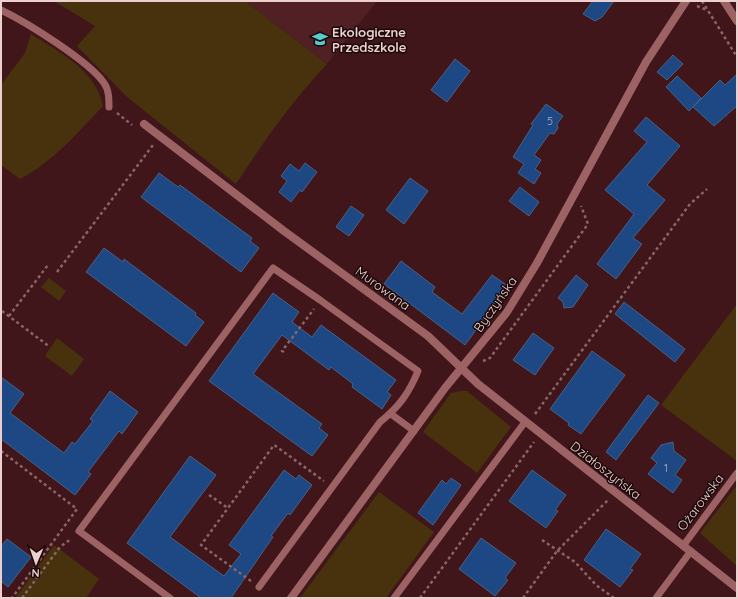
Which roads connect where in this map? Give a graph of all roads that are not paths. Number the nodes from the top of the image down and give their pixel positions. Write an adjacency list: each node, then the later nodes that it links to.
1 (686, 1): 7 (street, Byczyńska)
2 (724, 1): 4 (street)
3 (1, 10): 5 (lane)
4 (737, 21)
5 (109, 107)
6 (144, 124): 7 (street, Murowana)
7 (462, 370): 9 (street, Działoszyńska); 10 (street, Byczyńska)
8 (391, 414): 10 (lane); 14 (lane); 16 (lane)
9 (526, 423): 12 (street, Działoszyńska); 18 (lane)
10 (414, 431): 17 (street, Byczyńska)
11 (737, 473): 12 (lane, Ożarowska)
12 (683, 546): 13 (street, Działoszyńska)
13 (691, 551): 15 (street, Działoszyńska); 19 (lane)
14 (259, 586)
15 (737, 588)
16 (170, 598)
17 (290, 598)
18 (394, 598)
19 (656, 598)

